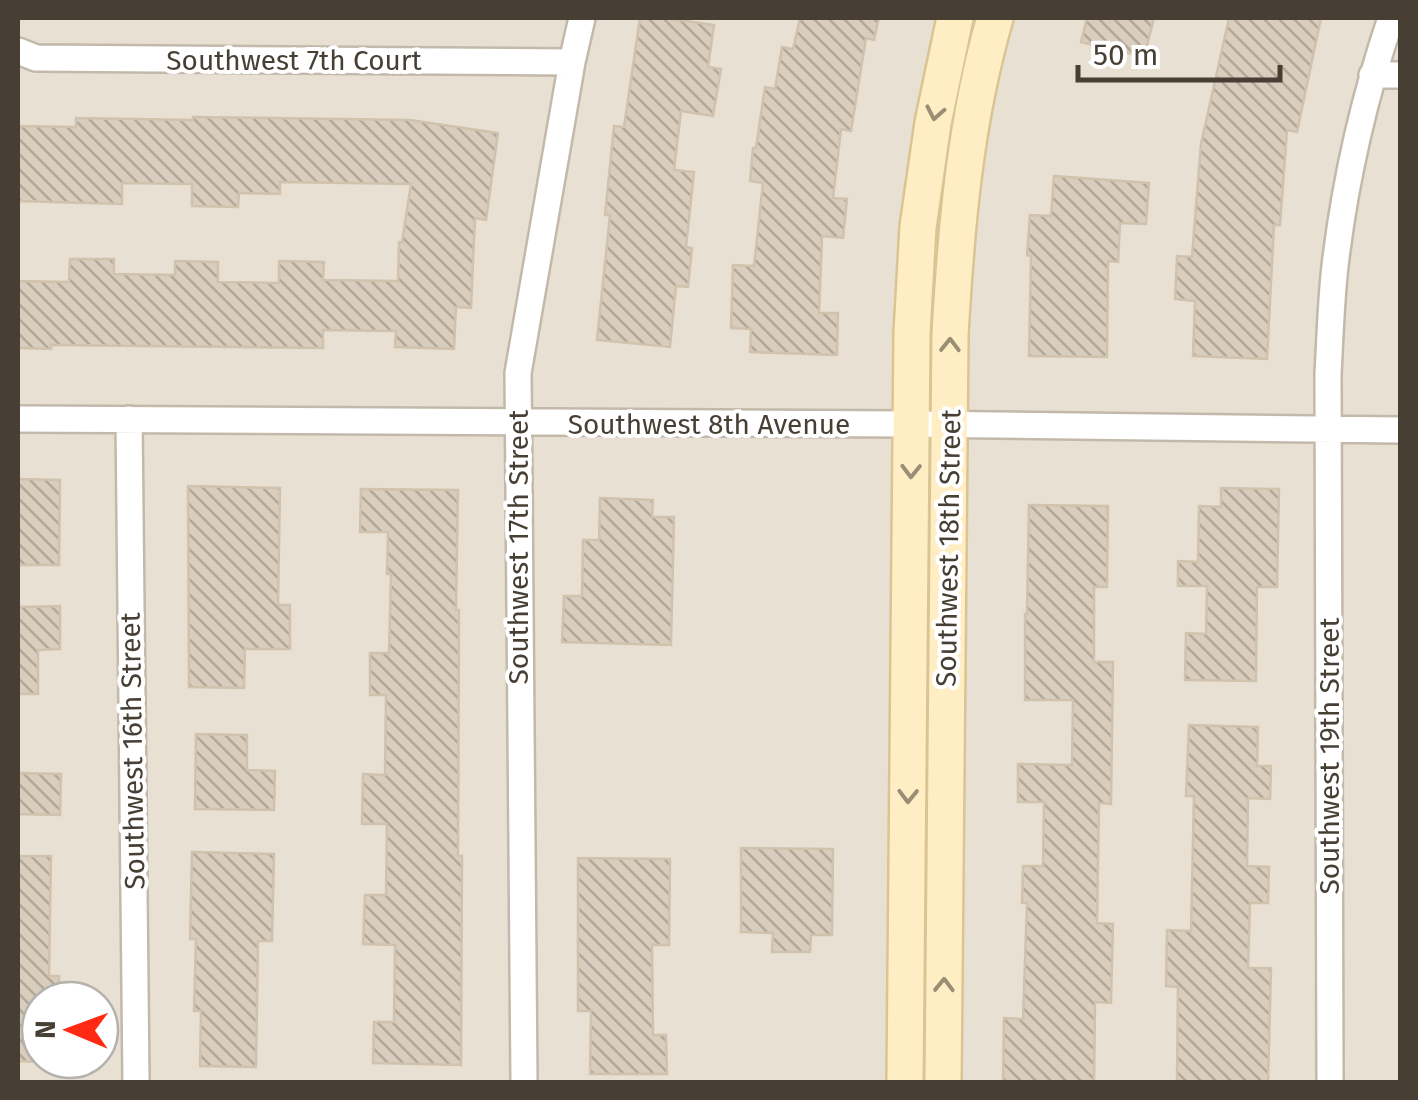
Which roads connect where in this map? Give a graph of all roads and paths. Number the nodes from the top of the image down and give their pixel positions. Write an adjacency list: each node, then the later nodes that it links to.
1 (582, 18): 6 (street, Southwest 17th Street)
2 (955, 18): 12 (main road, Southwest 18th Street, one-way to 12)
3 (995, 18): 13 (main road, Southwest 18th Street, one-way to 3)
4 (1390, 18): 7 (street, Southwest 19th Street)
5 (18, 51): 6 (street, Southwest 7th Court)
6 (572, 62): 11 (street, Southwest 17th Street)
7 (1372, 74): 8 (street); 14 (street, Southwest 19th Street)
8 (1400, 75)
9 (18, 418): 10 (street, Southwest 8th Avenue)
10 (129, 419): 11 (street, Southwest 8th Avenue); 16 (street, Southwest 16th Street)
11 (516, 423): 12 (street, Southwest 8th Avenue); 17 (street, Southwest 17th Street)
12 (911, 424): 13 (street, Southwest 8th Avenue); 18 (main road, Southwest 18th Street, one-way to 18)
13 (949, 425): 14 (street, Southwest 8th Avenue); 19 (main road, Southwest 18th Street, one-way to 13)
14 (1328, 430): 15 (street, Southwest 8th Avenue); 20 (street, Southwest 19th Street)
15 (1400, 430)
16 (136, 1082)
17 (524, 1082)
18 (905, 1082)
19 (943, 1082)
20 (1330, 1082)

